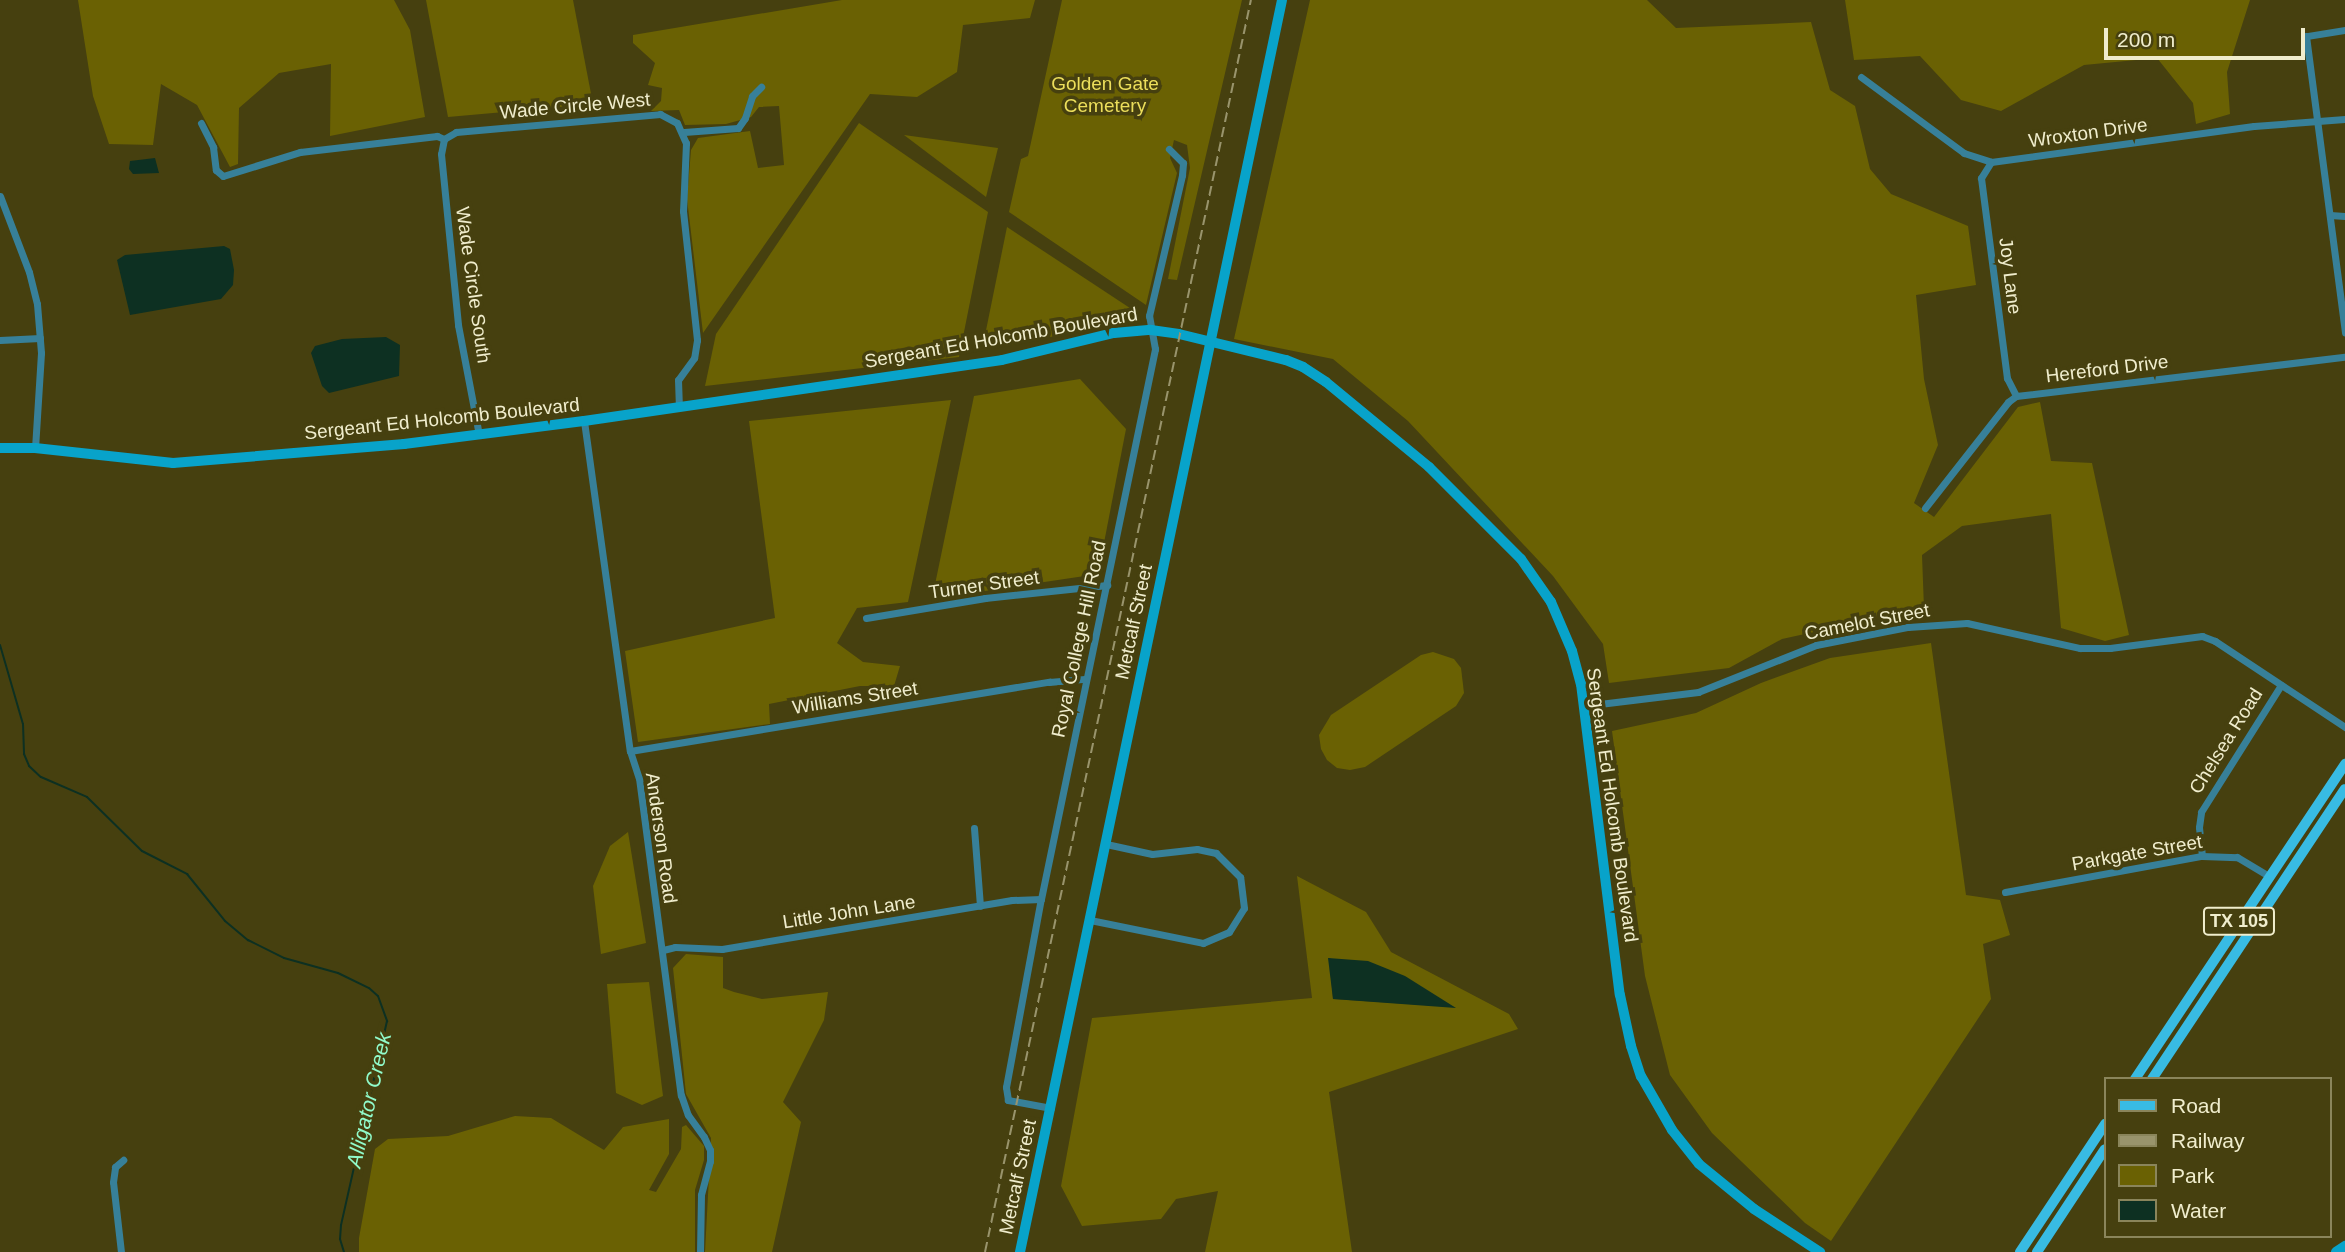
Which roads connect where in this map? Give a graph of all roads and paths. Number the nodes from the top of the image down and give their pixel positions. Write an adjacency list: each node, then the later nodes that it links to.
1 (1282, 0): 19 (street, Metcalf Street)
2 (2345, 30): 6 (street)
3 (1861, 77): 11 (street, Wroxton Drive)
4 (761, 87): 8 (street)
5 (2345, 119): 6 (street, Wroxton Drive)
6 (2317, 120): 11 (street, Wroxton Drive); 13 (street)
7 (201, 123): 9 (street, Wade Circle West)
8 (684, 132): 9 (street, Wade Circle West); 22 (street)
9 (444, 139): 24 (street, Wade Circle South)
10 (1169, 149): 15 (street, Royal College Hill Road)
11 (1991, 162): 21 (street, Joy Lane)
12 (0, 196): 17 (street)
13 (2330, 215): 14 (street); 16 (street)
14 (2345, 216)
15 (1151, 330): 19 (street, Sergeant Ed Holcomb Boulevard); 22 (street, Sergeant Ed Holcomb Boulevard); 28 (street, Royal College Hill Road)
16 (2345, 332)
17 (40, 338): 18 (street); 26 (street)
18 (0, 340)
19 (1209, 342): 32 (street, Sergeant Ed Holcomb Boulevard); 41 (street, Metcalf Street)
20 (2345, 356): 21 (street, Hereford Drive)
21 (2016, 396): 27 (street)
22 (680, 406): 23 (street, Sergeant Ed Holcomb Boulevard)
23 (584, 421): 24 (street, Sergeant Ed Holcomb Boulevard); 34 (street, Anderson Road)
24 (479, 435): 26 (street, Sergeant Ed Holcomb Boulevard)
25 (0, 448): 26 (street, Sergeant Ed Holcomb Boulevard)
26 (35, 448)
27 (1925, 508)
28 (1107, 585): 29 (street, Turner Street); 30 (street, Royal College Hill Road)
29 (866, 618)
30 (1085, 679): 34 (street, Williams Street); 46 (street, Royal College Hill Road)
31 (2280, 685): 32 (street, Camelot Street); 33 (street, Camelot Street); 42 (street, Chelsea Road)
32 (1583, 706): 63 (street, Sergeant Ed Holcomb Boulevard)
33 (2345, 727)
34 (629, 751): 50 (street, Anderson Road)
35 (2345, 764): 39 (main road, TX 105)
36 (2345, 780): 38 (main road)
37 (2345, 789): 38 (main road, TX 105)
38 (2338, 799): 44 (main road, TX 105)
39 (2306, 822): 43 (main road, TX 105); 44 (main road)
40 (974, 828): 47 (street)
41 (1106, 844): 48 (street, Metcalf Street); 48 (street)
42 (2202, 856): 43 (street, Parkgate Street); 45 (street, Parkgate Street)
43 (2269, 876): 49 (main road); 51 (main road, TX 105)
44 (2279, 887): 49 (main road, TX 105)
45 (2005, 892)
46 (1041, 899): 47 (street, Little John Lane); 55 (street, Royal College Hill Road)
47 (980, 906): 50 (street, Little John Lane)
48 (1090, 920): 55 (street, Metcalf Street)
49 (2244, 940): 54 (main road, TX 105)
50 (663, 950): 61 (street, Anderson Road)
51 (2153, 1052): 52 (main road, TX 105); 53 (main road)
52 (2136, 1077)
53 (2147, 1077)
54 (2153, 1077)
55 (1051, 1108): 62 (street, Metcalf Street)
56 (2104, 1126): 64 (main road)
57 (2104, 1151): 65 (main road)
58 (122, 1160): 60 (street)
59 (2345, 1246): 66 (street)
60 (121, 1252)
61 (700, 1252)
62 (1020, 1252)
63 (1821, 1252)
64 (2020, 1252)
65 (2037, 1252)
66 (2336, 1252)

